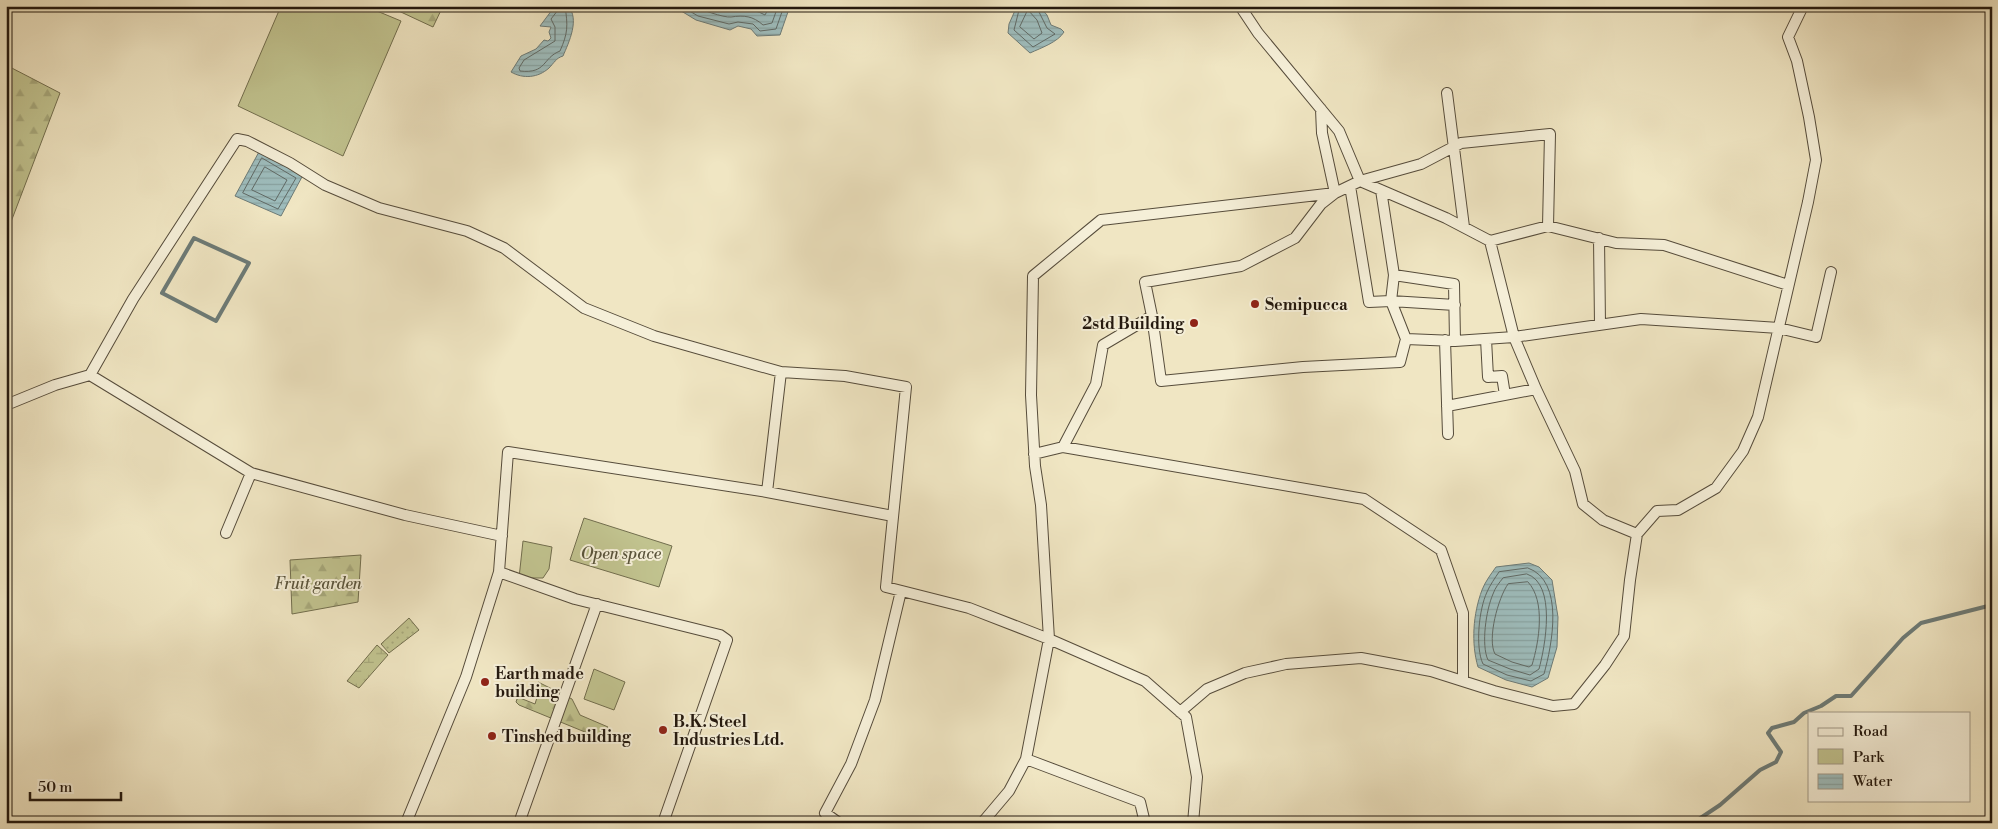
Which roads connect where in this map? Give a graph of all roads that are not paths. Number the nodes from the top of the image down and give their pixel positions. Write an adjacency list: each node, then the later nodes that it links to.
1 (1240, 6): 4 (street)
2 (1803, 6): 15 (street)
3 (1447, 93): 5 (street)
4 (1321, 109): 6 (street); 8 (street)
5 (1453, 147): 6 (street); 9 (street); 10 (street)
6 (1355, 184): 7 (street); 8 (street); 16 (street)
7 (1381, 190): 10 (street); 14 (street)
8 (1335, 192): 18 (street); 33 (street)
9 (1548, 226): 11 (street); 12 (street)
10 (1464, 227): 12 (street)
11 (1599, 238): 15 (street); 19 (street)
12 (1490, 242): 21 (street)
13 (1832, 272): 20 (street)
14 (1394, 275): 16 (street); 17 (street)
15 (1788, 285): 20 (street)
16 (1391, 301): 17 (street); 22 (street)
17 (1454, 305): 24 (street)
18 (1152, 316): 22 (street); 32 (street)
19 (1600, 325): 20 (street); 21 (street)
20 (1779, 328): 38 (street)
21 (1514, 337): 23 (street); 27 (street)
22 (1406, 339): 24 (street)
23 (1486, 339): 24 (street); 28 (street)
24 (1450, 341): 30 (street)
25 (781, 372): 26 (street); 35 (street); 36 (street)
26 (90, 375): 29 (street); 34 (street)
27 (1536, 389): 28 (street); 38 (street)
28 (1505, 395): 30 (street)
29 (6, 404)
30 (1447, 406): 31 (street)
31 (1448, 434)
32 (1063, 447): 33 (street); 44 (street)
33 (1034, 454): 43 (street)
34 (251, 473): 37 (street); 39 (street)
35 (767, 492): 36 (street); 39 (street)
36 (892, 516): 41 (street)
37 (226, 533)
38 (1637, 534): 44 (street)
39 (502, 536): 40 (street)
40 (499, 572): 42 (street); 47 (street)
41 (902, 591): 43 (street); 50 (street)
42 (597, 604): 48 (street); 49 (street)
43 (1049, 639): 45 (street); 46 (street)
44 (1463, 681): 45 (street)
45 (1180, 712): 53 (street)
46 (1026, 759): 51 (street); 52 (street)
47 (406, 823)
48 (519, 823)
49 (663, 823)
50 (839, 823)
51 (982, 823)
52 (1145, 823)
53 (1193, 823)

